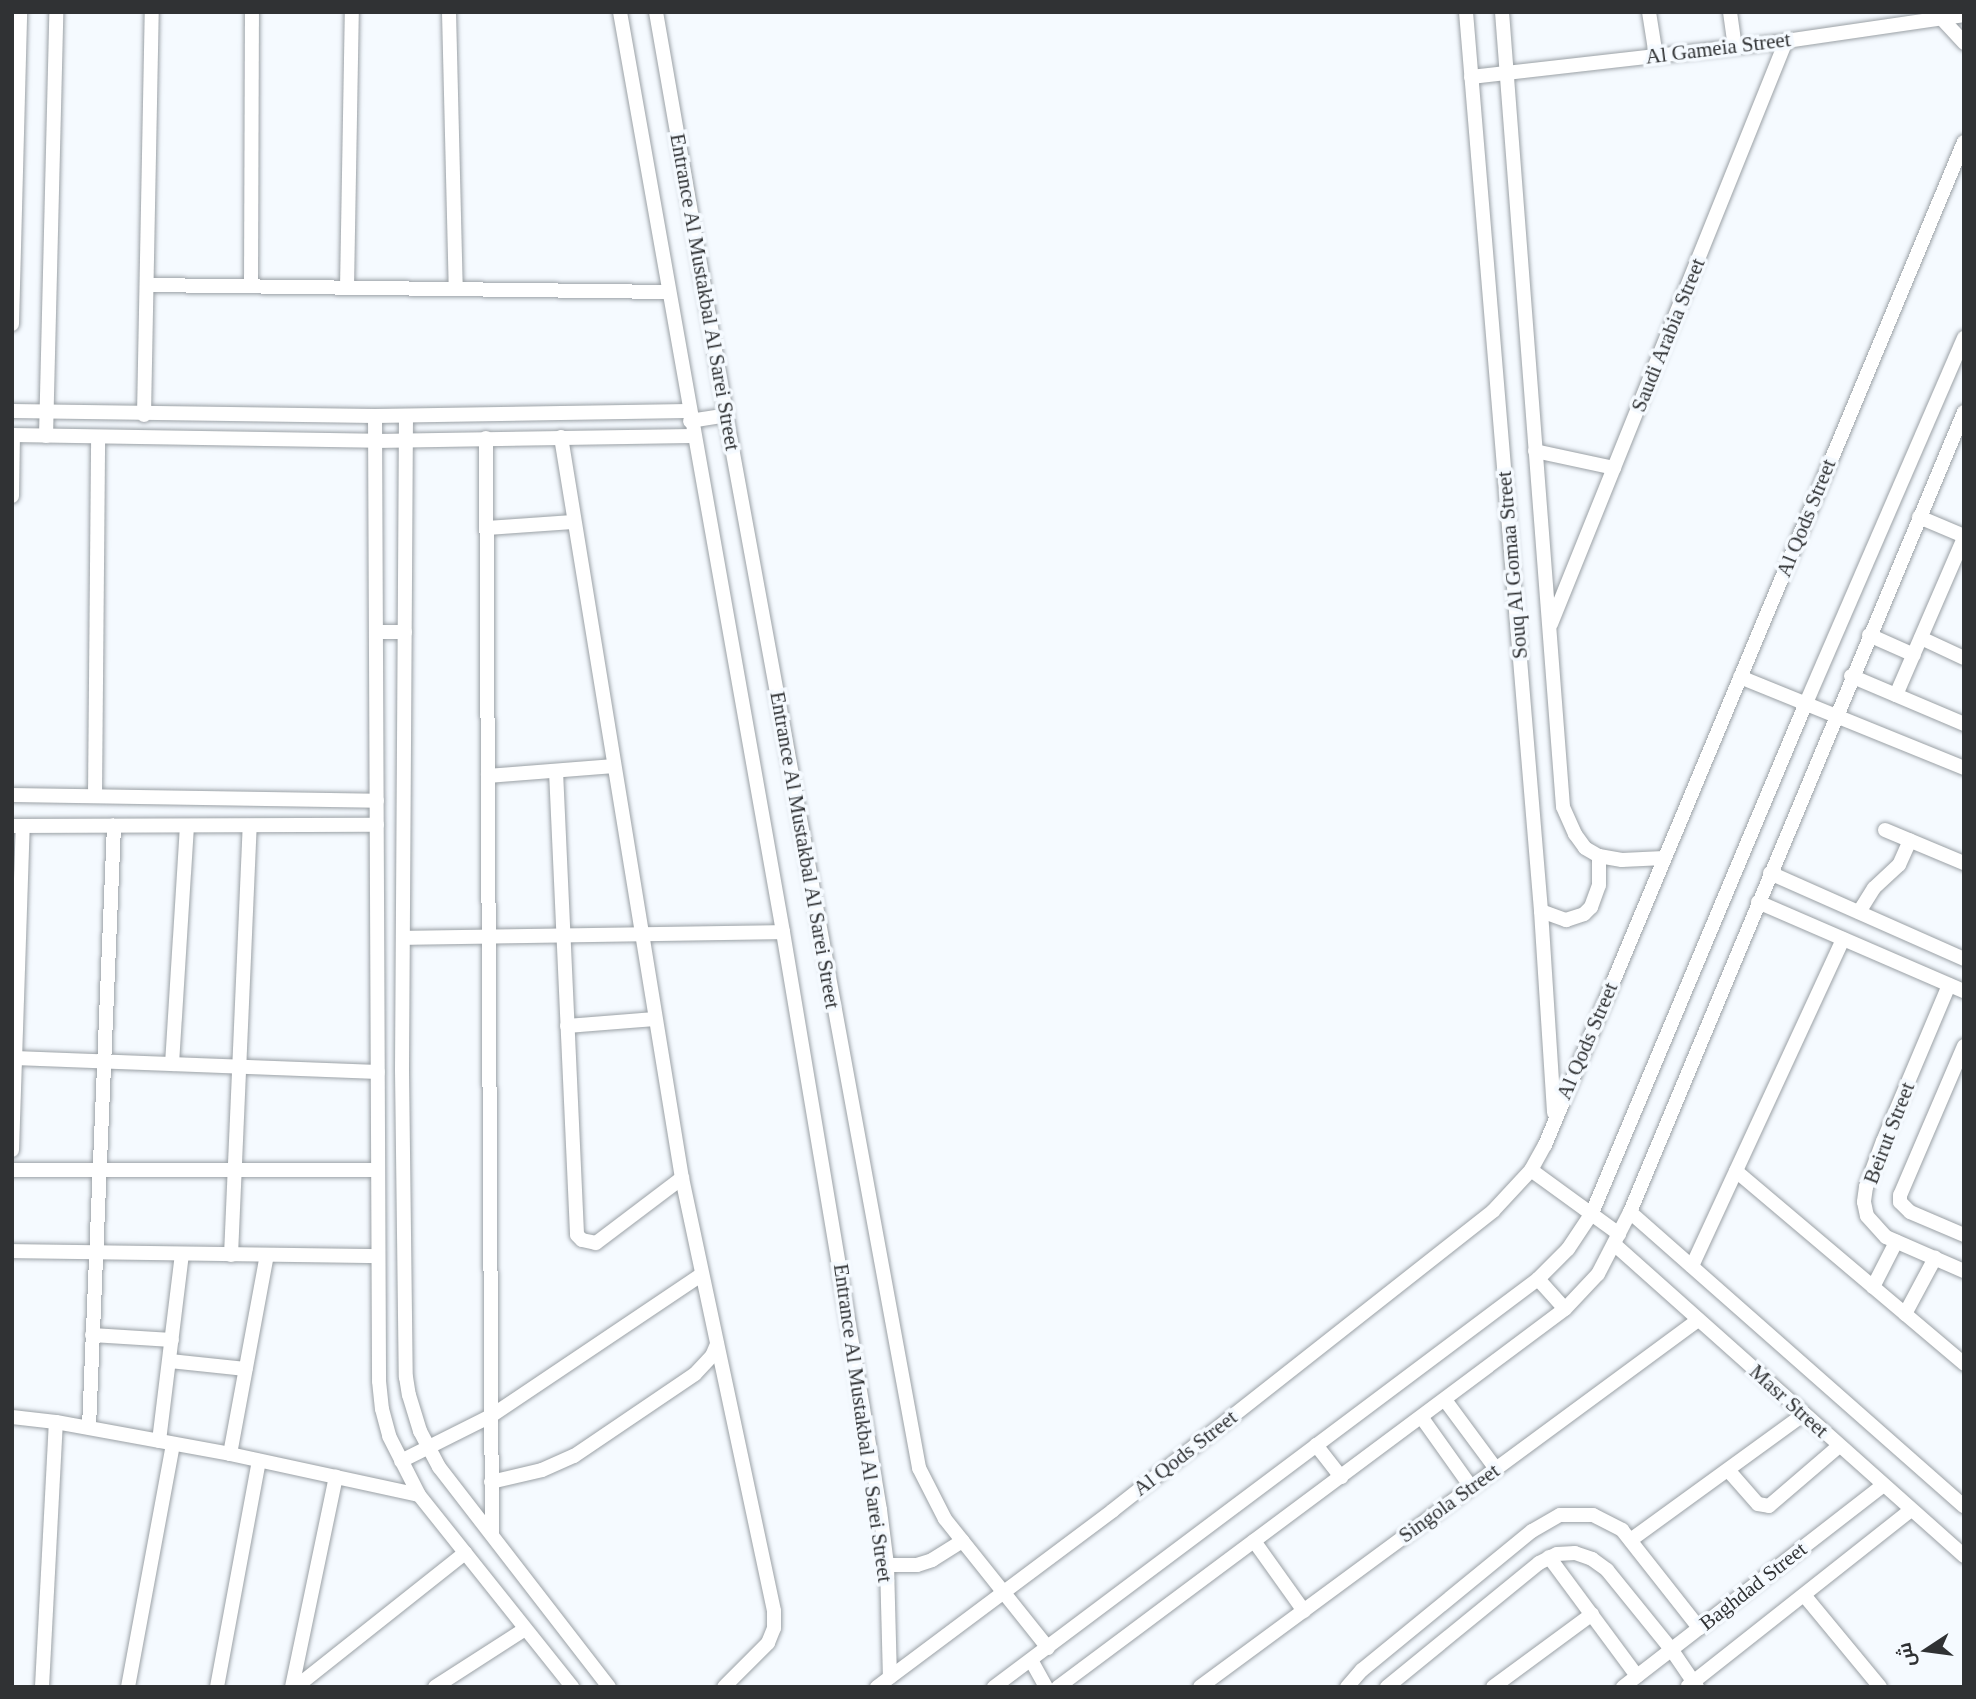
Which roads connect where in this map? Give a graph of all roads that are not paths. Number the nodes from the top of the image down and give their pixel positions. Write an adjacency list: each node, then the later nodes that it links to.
1 (20, 12): 28 (street)
2 (56, 12): 32 (street)
3 (152, 12): 23 (street)
4 (252, 12): 24 (street)
5 (352, 12): 25 (street)
6 (449, 12): 26 (street)
7 (620, 12): 27 (street, Entrance Al Mustakbal Al Sarei Street)
8 (656, 12): 35 (street, Entrance Al Mustakbal Al Sarei Street)
9 (1466, 12): 21 (street, Souq Al Gomaa Street)
10 (1502, 12): 20 (street, Souq Al Gomaa Street)
11 (1649, 12): 19 (street)
12 (1730, 12): 18 (street)
13 (1964, 15): 14 (street, Al Gameia Street)
14 (1936, 17): 15 (street, Al Gameia Street); 17 (street)
15 (1910, 18): 16 (street, Al Gameia Street)
16 (1786, 41): 18 (street, Al Gameia Street); 48 (street, Saudi Arabia Street)
17 (1964, 43)
18 (1735, 46): 19 (street, Al Gameia Street)
19 (1656, 56): 20 (street, Al Gameia Street)
20 (1506, 72): 21 (street, Al Gameia Street); 47 (street, Souq Al Gomaa Street)
21 (1471, 77): 86 (street, Souq Al Gomaa Street)
22 (1964, 142): 62 (street, Al Qods Street)
23 (148, 285): 24 (street); 34 (street)
24 (250, 286): 25 (street)
25 (347, 288): 26 (street)
26 (456, 289): 27 (street)
27 (668, 292): 38 (street, Entrance Al Mustakbal Al Sarei Street)
28 (13, 294): 29 (street)
29 (12, 324)
30 (1963, 343): 64 (street)
31 (12, 411): 32 (street)
32 (46, 412): 34 (street); 40 (street)
33 (1964, 412): 50 (street)
34 (144, 415): 36 (street)
35 (726, 415): 38 (street); 169 (street, Entrance Al Mustakbal Al Sarei Street)
36 (375, 416): 37 (street); 45 (street)
37 (406, 416): 38 (street); 46 (street)
38 (689, 416): 41 (street, Entrance Al Mustakbal Al Sarei Street)
39 (13, 435): 40 (street); 49 (street)
40 (46, 436): 42 (street)
41 (692, 436): 43 (street); 88 (street, Entrance Al Mustakbal Al Sarei Street)
42 (98, 437): 45 (street); 72 (street)
43 (561, 437): 44 (street); 51 (street)
44 (486, 438): 46 (street); 52 (street)
45 (376, 441): 46 (street); 55 (street)
46 (406, 441): 56 (street)
47 (1535, 452): 48 (street); 54 (street, Souq Al Gomaa Street)
48 (1614, 468): 54 (street, Saudi Arabia Street)
49 (12, 496)
50 (1919, 517): 53 (street); 57 (street)
51 (573, 523): 52 (street); 67 (street)
52 (487, 528): 70 (street)
53 (1964, 537): 58 (street)
54 (1549, 630): 81 (street, Souq Al Gomaa Street)
55 (377, 632): 56 (street); 73 (street)
56 (405, 632): 92 (street)
57 (1869, 635): 59 (street); 61 (street)
58 (1921, 638): 59 (street); 60 (street)
59 (1914, 655): 63 (street)
60 (1964, 657)
61 (1851, 676): 63 (street); 65 (street)
62 (1740, 677): 64 (street); 82 (street, Al Qods Street)
63 (1896, 695): 66 (street)
64 (1806, 702): 65 (street); 116 (street)
65 (1836, 714): 68 (street); 84 (street)
66 (1964, 724)
67 (614, 766): 69 (street); 89 (street)
68 (1964, 768)
69 (556, 771): 70 (street); 90 (street)
70 (488, 776): 91 (street)
71 (12, 795): 72 (street)
72 (95, 796): 73 (street)
73 (377, 801): 74 (street)
74 (377, 825): 78 (street); 104 (street)
75 (18, 826): 76 (street); 100 (street)
76 (114, 826): 77 (street); 101 (street)
77 (187, 826): 78 (street); 102 (street)
78 (250, 826): 103 (street)
79 (1885, 830): 80 (street)
80 (1910, 840): 83 (street); 87 (street)
81 (1599, 856): 82 (street); 86 (street)
82 (1664, 858): 106 (street, Al Qods Street)
83 (1964, 863)
84 (1770, 873): 85 (street); 87 (street)
85 (1758, 902): 93 (street); 115 (street)
86 (1541, 911): 106 (street, Souq Al Gomaa Street)
87 (1859, 912): 94 (street)
88 (783, 932): 89 (street); 174 (street, Entrance Al Mustakbal Al Sarei Street)
89 (640, 934): 90 (street); 97 (street)
90 (563, 935): 91 (street); 98 (street)
91 (488, 937): 92 (street); 145 (street)
92 (403, 938): 118 (street)
93 (1843, 939): 95 (street); 113 (street)
94 (1964, 959)
95 (1949, 985): 96 (street); 121 (street, Beirut Street)
96 (1964, 991)
97 (655, 1019): 98 (street); 114 (street)
98 (567, 1026): 114 (street)
99 (1964, 1046): 119 (street, Beirut Street)
100 (15, 1058): 101 (street); 105 (street)
101 (104, 1061): 102 (street); 109 (street)
102 (172, 1064): 103 (street)
103 (240, 1067): 104 (street); 110 (street)
104 (378, 1072): 111 (street)
105 (13, 1111): 107 (street)
106 (1555, 1118): 112 (street, Al Qods Street)
107 (12, 1150)
108 (12, 1170): 109 (street)
109 (99, 1170): 110 (street); 123 (street)
110 (235, 1170): 111 (street); 125 (street)
111 (378, 1170): 117 (street)
112 (1531, 1170): 116 (street, Masr Street); 175 (street, Al Qods Street)
113 (1736, 1171): 129 (street); 133 (street)
114 (682, 1178): 131 (street)
115 (1630, 1212): 120 (street); 129 (street, Masr Street)
116 (1592, 1213): 120 (street, Masr Street); 132 (street)
117 (378, 1231): 118 (street); 127 (street)
118 (403, 1231): 153 (street)
119 (1964, 1235)
120 (1617, 1239): 134 (street); 136 (street, Masr Street)
121 (1896, 1242): 128 (street, Beirut Street); 133 (street)
122 (12, 1251): 123 (street)
123 (96, 1252): 124 (street); 137 (street)
124 (182, 1254): 125 (street); 138 (street)
125 (231, 1255): 126 (street)
126 (267, 1255): 127 (street); 142 (street)
127 (378, 1256): 156 (street)
128 (1936, 1258): 130 (street, Beirut Street); 135 (street)
129 (1692, 1266): 165 (street, Masr Street)
130 (1964, 1271)
131 (702, 1274): 139 (street); 145 (street)
132 (1538, 1279): 134 (street); 151 (street)
133 (1873, 1287): 135 (street)
134 (1565, 1309): 143 (street)
135 (1905, 1314): 141 (street)
136 (1698, 1320): 144 (street, Masr Street); 157 (street, Singola Street)
137 (92, 1335): 138 (street); 149 (street)
138 (172, 1340): 140 (street)
139 (717, 1343): 161 (street); 196 (street)
140 (170, 1361): 142 (street); 150 (street)
141 (1964, 1364)
142 (246, 1369): 154 (street)
143 (1446, 1400): 147 (street); 157 (street)
144 (1804, 1414): 152 (street, Masr Street); 158 (street)
145 (491, 1416): 153 (street); 161 (street)
146 (12, 1417): 148 (street)
147 (1422, 1418): 160 (street); 163 (street)
148 (55, 1422): 149 (street); 189 (street)
149 (89, 1427): 150 (street)
150 (166, 1442): 154 (street); 190 (street)
151 (1317, 1445): 160 (street); 181 (street)
152 (1839, 1446): 158 (street); 162 (street, Masr Street)
153 (428, 1448): 156 (street); 167 (street)
154 (230, 1454): 155 (street)
155 (258, 1461): 159 (street); 191 (street)
156 (401, 1461): 164 (street)
157 (1496, 1469): 163 (street, Singola Street)
158 (1728, 1470): 168 (street)
159 (336, 1477): 164 (street); 192 (street)
160 (1341, 1477): 170 (street)
161 (491, 1482): 167 (street)
162 (1883, 1485): 166 (street, Masr Street); 179 (street, Baghdad Street)
163 (1471, 1488): 177 (street, Singola Street)
164 (419, 1495): 171 (street)
165 (1964, 1506)
166 (1911, 1510): 172 (street, Masr Street); 176 (street, Baghdad Street)
167 (492, 1534): 195 (street)
168 (1632, 1539): 179 (street); 188 (street)
169 (963, 1541): 174 (street); 175 (street, Entrance Al Mustakbal Al Sarei Street)
170 (1254, 1541): 177 (street); 186 (street)
171 (465, 1553): 180 (street); 192 (street)
172 (1964, 1556)
173 (1549, 1557): 178 (street); 182 (street); 202 (street)
174 (887, 1565): 185 (street, Entrance Al Mustakbal Al Sarei Street)
175 (1004, 1592): 181 (street, Entrance Al Mustakbal Al Sarei Street); 185 (street, Al Qods Street)
176 (1804, 1595): 187 (street, Baghdad Street); 205 (street)
177 (1304, 1611): 201 (street, Singola Street)
178 (1592, 1614): 184 (street); 203 (street)
179 (1699, 1628): 182 (street, Baghdad Street)
180 (525, 1629): 193 (street); 194 (street)
181 (1048, 1648): 183 (street)
182 (1671, 1649): 184 (street, Baghdad Street); 187 (street)
183 (1031, 1660): 198 (street); 199 (street)
184 (1637, 1676): 204 (street, Baghdad Street)
185 (890, 1677): 197 (street, Al Qods Street)
186 (1075, 1681): 200 (street)
187 (1692, 1685)
188 (1348, 1686)
189 (42, 1687)
190 (128, 1687)
191 (217, 1687)
192 (294, 1687)
193 (435, 1687)
194 (572, 1687)
195 (609, 1687)
196 (724, 1687)
197 (877, 1687)
198 (994, 1687)
199 (1046, 1687)
200 (1058, 1687)
201 (1200, 1687)
202 (1387, 1687)
203 (1493, 1687)
204 (1623, 1687)
205 (1880, 1687)

